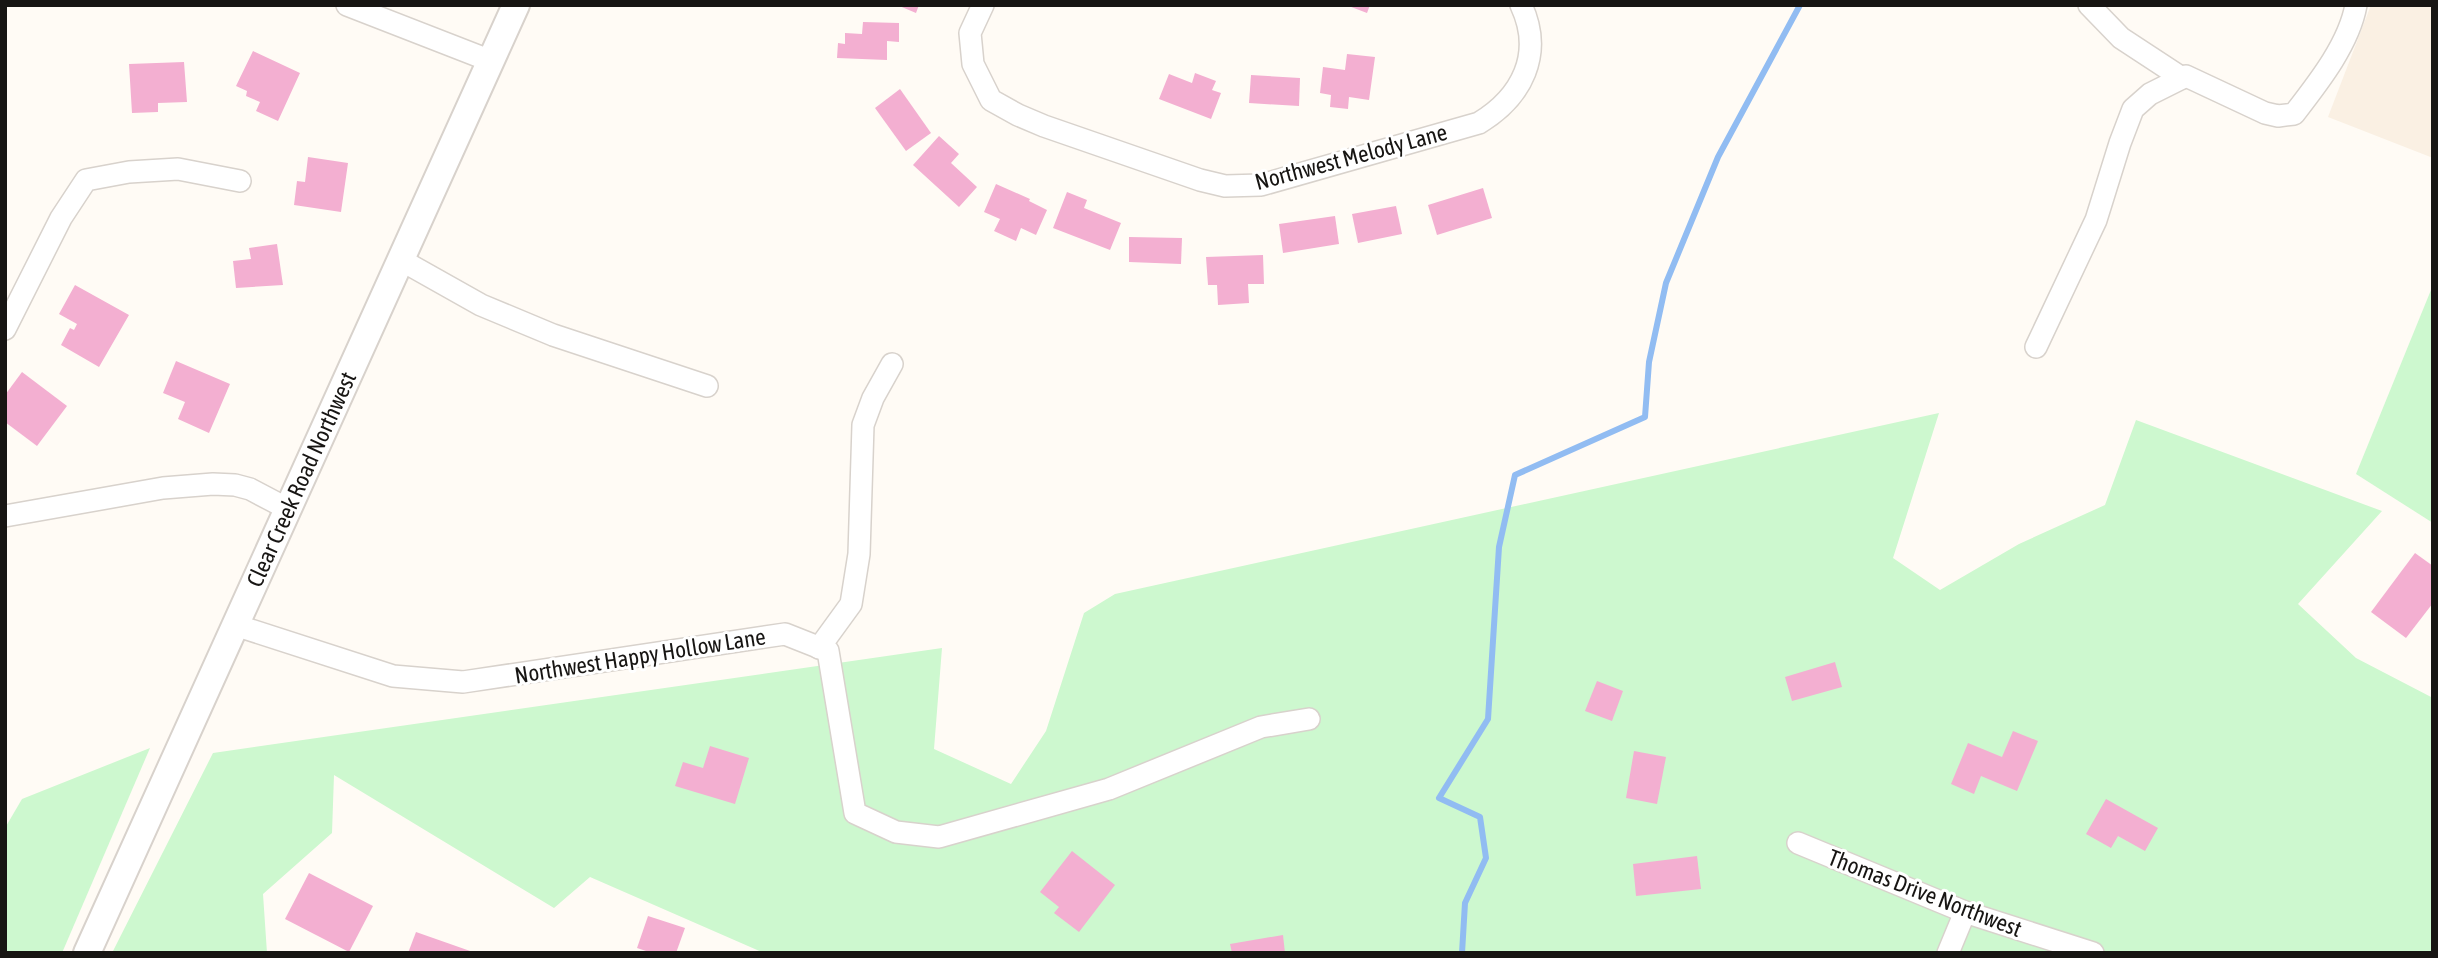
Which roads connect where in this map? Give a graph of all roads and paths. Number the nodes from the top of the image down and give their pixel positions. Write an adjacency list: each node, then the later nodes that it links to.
1 (348, 5): 7 (street)
2 (516, 5): 7 (main road, Clear Creek Road Northwest)
3 (983, 5): 4 (street, Northwest Melody Lane)
4 (1521, 5)
5 (2089, 5): 8 (street)
6 (2356, 5): 8 (street)
7 (491, 61): 10 (main road, Clear Creek Road Northwest)
8 (2182, 78): 12 (street)
9 (240, 181): 11 (street)
10 (401, 260): 14 (street); 15 (main road, Clear Creek Road Northwest)
11 (5, 329)
12 (2036, 346)
13 (892, 364): 18 (street)
14 (707, 386)
15 (288, 509): 16 (street); 17 (main road, Clear Creek Road Northwest)
16 (5, 516)
17 (235, 625): 18 (street, Northwest Happy Hollow Lane); 22 (main road, Clear Creek Road Northwest)
18 (820, 648): 19 (street)
19 (1309, 719)
20 (1798, 844): 21 (street, Thomas Drive Northwest)
21 (1965, 912): 23 (street); 24 (street, Thomas Drive Northwest)
22 (88, 953)
23 (1948, 953)
24 (2093, 953)

